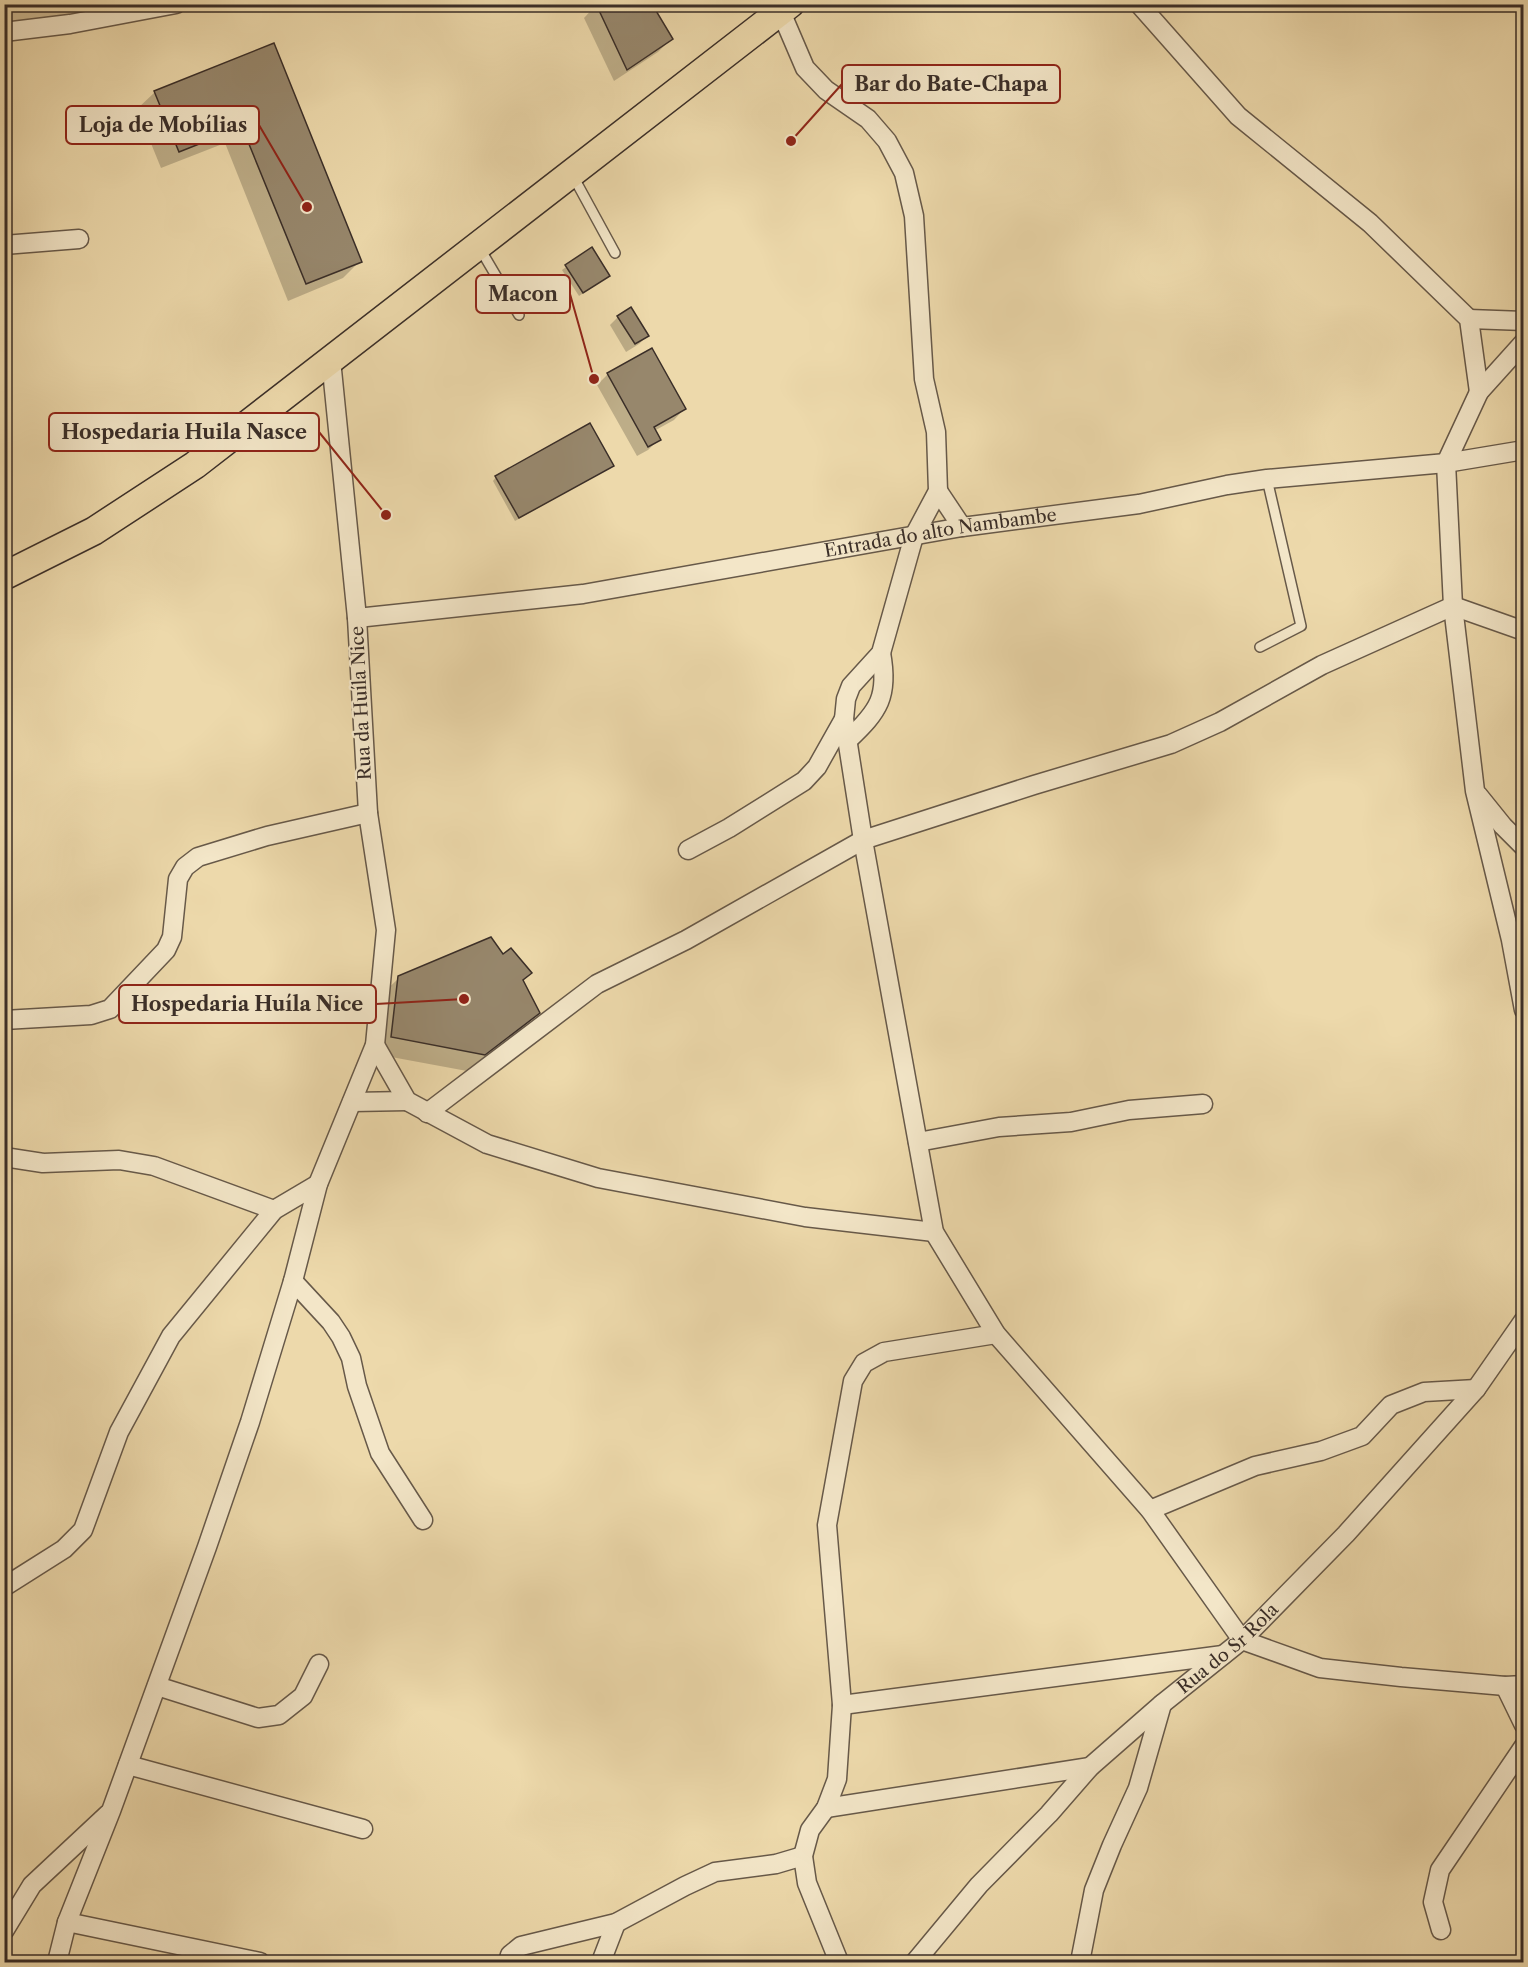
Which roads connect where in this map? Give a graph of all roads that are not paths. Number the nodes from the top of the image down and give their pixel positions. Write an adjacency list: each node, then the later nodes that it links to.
1 (176, 4): 4 (street)
2 (1139, 4): 11 (street)
3 (786, 8): 5 (main road); 19 (street)
4 (4, 32)
5 (572, 174): 8 (main road); 9 (lane)
6 (79, 239): 7 (street)
7 (4, 245)
8 (478, 247): 10 (lane); 14 (main road)
9 (615, 253)
10 (519, 315)
11 (1469, 319): 12 (street); 15 (street)
12 (1524, 321)
13 (1524, 342): 15 (street)
14 (331, 360): 22 (main road); 24 (street, Rua da Huíla Nice)
15 (1479, 392): 17 (street)
16 (1524, 450): 17 (street, Entrada do alto Nambambe)
17 (1446, 464): 18 (street, Entrada do alto Nambambe); 23 (street)
18 (1267, 479): 20 (street, Entrada do alto Nambambe); 26 (lane)
19 (938, 491): 20 (street); 21 (street)
20 (962, 527): 21 (street, Entrada do alto Nambambe)
21 (914, 536): 24 (street, Entrada do alto Nambambe); 27 (street)
22 (4, 576)
23 (1453, 606): 25 (street); 30 (street); 32 (street)
24 (357, 618): 31 (street, Rua da Huíla Nice)
25 (1524, 631)
26 (1260, 647)
27 (881, 653): 28 (street); 29 (street)
28 (844, 719): 29 (street); 34 (street)
29 (848, 740): 32 (street)
30 (1475, 791): 33 (street); 35 (street)
31 (368, 813): 36 (street); 37 (street, Rua da Huíla Nice)
32 (863, 840): 41 (street); 42 (street)
33 (1524, 847)
34 (688, 850)
35 (1524, 1010)
36 (4, 1020)
37 (375, 1045): 38 (street); 39 (street, Rua da Huíla Nice)
38 (407, 1101): 39 (street); 41 (street)
39 (352, 1102): 44 (street, Rua da Huíla Nice)
40 (1203, 1104): 42 (street)
41 (427, 1113): 46 (street)
42 (918, 1142): 46 (street)
43 (4, 1157): 45 (street)
44 (318, 1184): 45 (street); 47 (street, Rua da Huíla Nice)
45 (274, 1210): 53 (street)
46 (934, 1232): 49 (street)
47 (293, 1281): 52 (street); 58 (street, Rua da Huíla Nice)
48 (1524, 1320): 50 (street, Rua do Sr Rola)
49 (996, 1334): 51 (street); 61 (street)
50 (1476, 1389): 51 (street); 54 (street, Rua do Sr Rola)
51 (1150, 1510): 54 (street)
52 (423, 1520)
53 (4, 1587)
54 (1242, 1640): 55 (street, Rua do Sr Rola); 59 (street)
55 (1223, 1655): 60 (street, Rua do Sr Rola); 61 (street)
56 (319, 1664): 58 (street)
57 (1524, 1685): 59 (street)
58 (157, 1686): 64 (street, Rua da Huíla Nice)
59 (1505, 1686): 62 (street)
60 (1162, 1704): 65 (street, Rua do Sr Rola); 80 (street)
61 (842, 1705): 66 (street)
62 (1524, 1725)
63 (1524, 1746): 72 (street)
64 (128, 1765): 67 (street, Rua da Huíla Nice); 68 (street)
65 (1090, 1767): 66 (street); 79 (street, Rua do Sr Rola)
66 (826, 1808): 69 (street)
67 (111, 1811): 70 (street, Rua da Huíla Nice); 73 (street)
68 (363, 1829)
69 (803, 1856): 71 (street); 78 (street)
70 (67, 1922): 74 (street, Rua da Huíla Nice); 75 (street)
71 (616, 1923): 76 (street); 77 (street)
72 (1441, 1930)
73 (4, 1931)
74 (57, 1962)
75 (260, 1962)
76 (508, 1962)
77 (601, 1962)
78 (839, 1962)
79 (915, 1962)
80 (1080, 1962)

